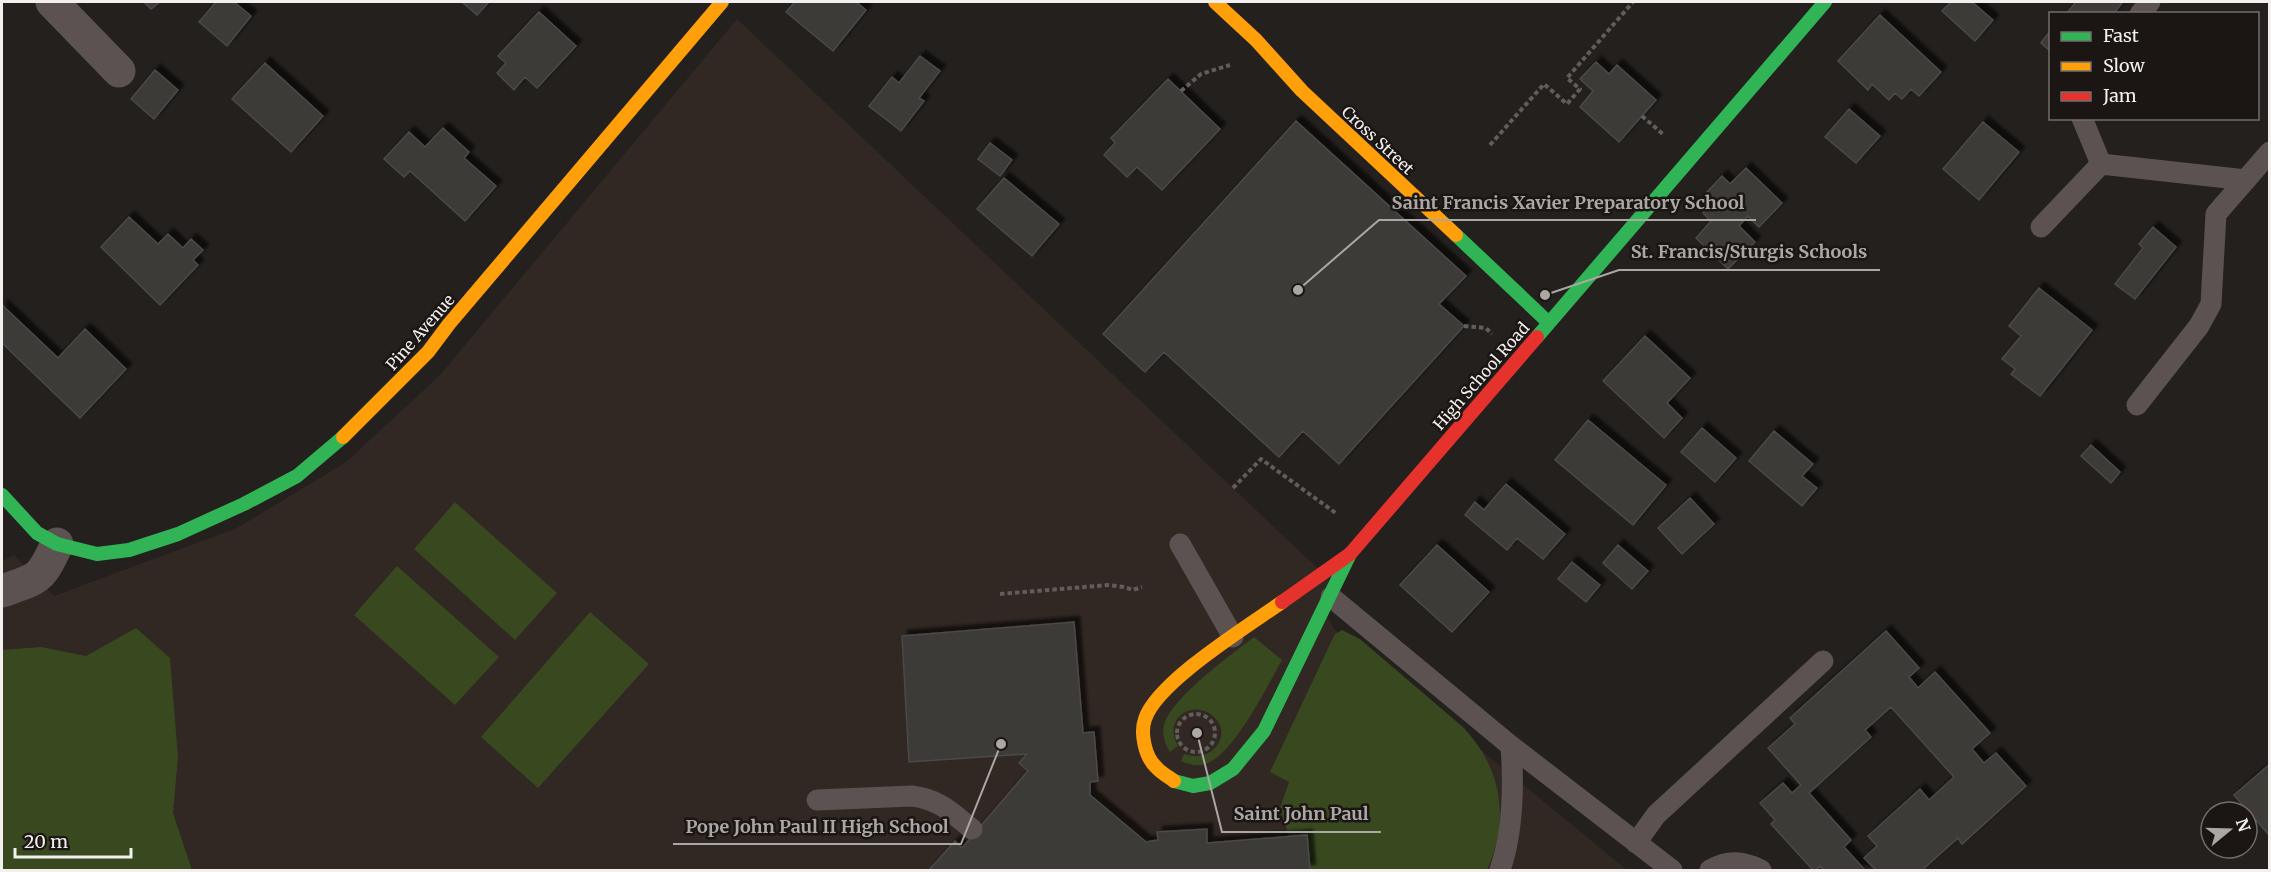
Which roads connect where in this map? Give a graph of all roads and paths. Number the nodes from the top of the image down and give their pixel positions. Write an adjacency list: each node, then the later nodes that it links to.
1 (52, 2): 7 (street)
2 (722, 2): 24 (street, Pine Avenue)
3 (1215, 2): 6 (street, Cross Street)
4 (1633, 2): 12 (path)
5 (1825, 2): 17 (street, High School Road)
6 (1256, 40): 8 (path); 17 (street, Cross Street)
7 (119, 71)
8 (1181, 91)
9 (1642, 116): 11 (path)
10 (2083, 120): 14 (lane)
11 (1670, 140)
12 (1490, 145)
13 (2270, 152): 15 (lane)
14 (2101, 165): 15 (lane); 16 (lane)
15 (2246, 180): 20 (lane)
16 (2041, 227)
17 (1549, 322): 26 (street, High School Road)
18 (1464, 326): 19 (path)
19 (1499, 340)
20 (2137, 405)
21 (1233, 488): 23 (path)
22 (2, 495): 24 (street, Pine Avenue)
23 (1345, 520)
24 (57, 544): 28 (street)
25 (1180, 544): 31 (lane)
26 (1350, 554): 30 (street, High School Road); 31 (street, High School Road)
27 (1142, 587): 29 (path)
28 (2, 591)
29 (1000, 594)
30 (1331, 597): 31 (street, High School Road); 33 (lane)
31 (1233, 637)
32 (1824, 661): 37 (lane)
33 (1510, 746): 37 (lane); 38 (lane)
34 (1194, 752): 34 (path)
35 (817, 800): 36 (lane)
36 (972, 829)
37 (1636, 843): 39 (lane)
38 (1500, 870)
39 (1672, 870)
40 (1710, 870): 41 (lane)
41 (1761, 870)

